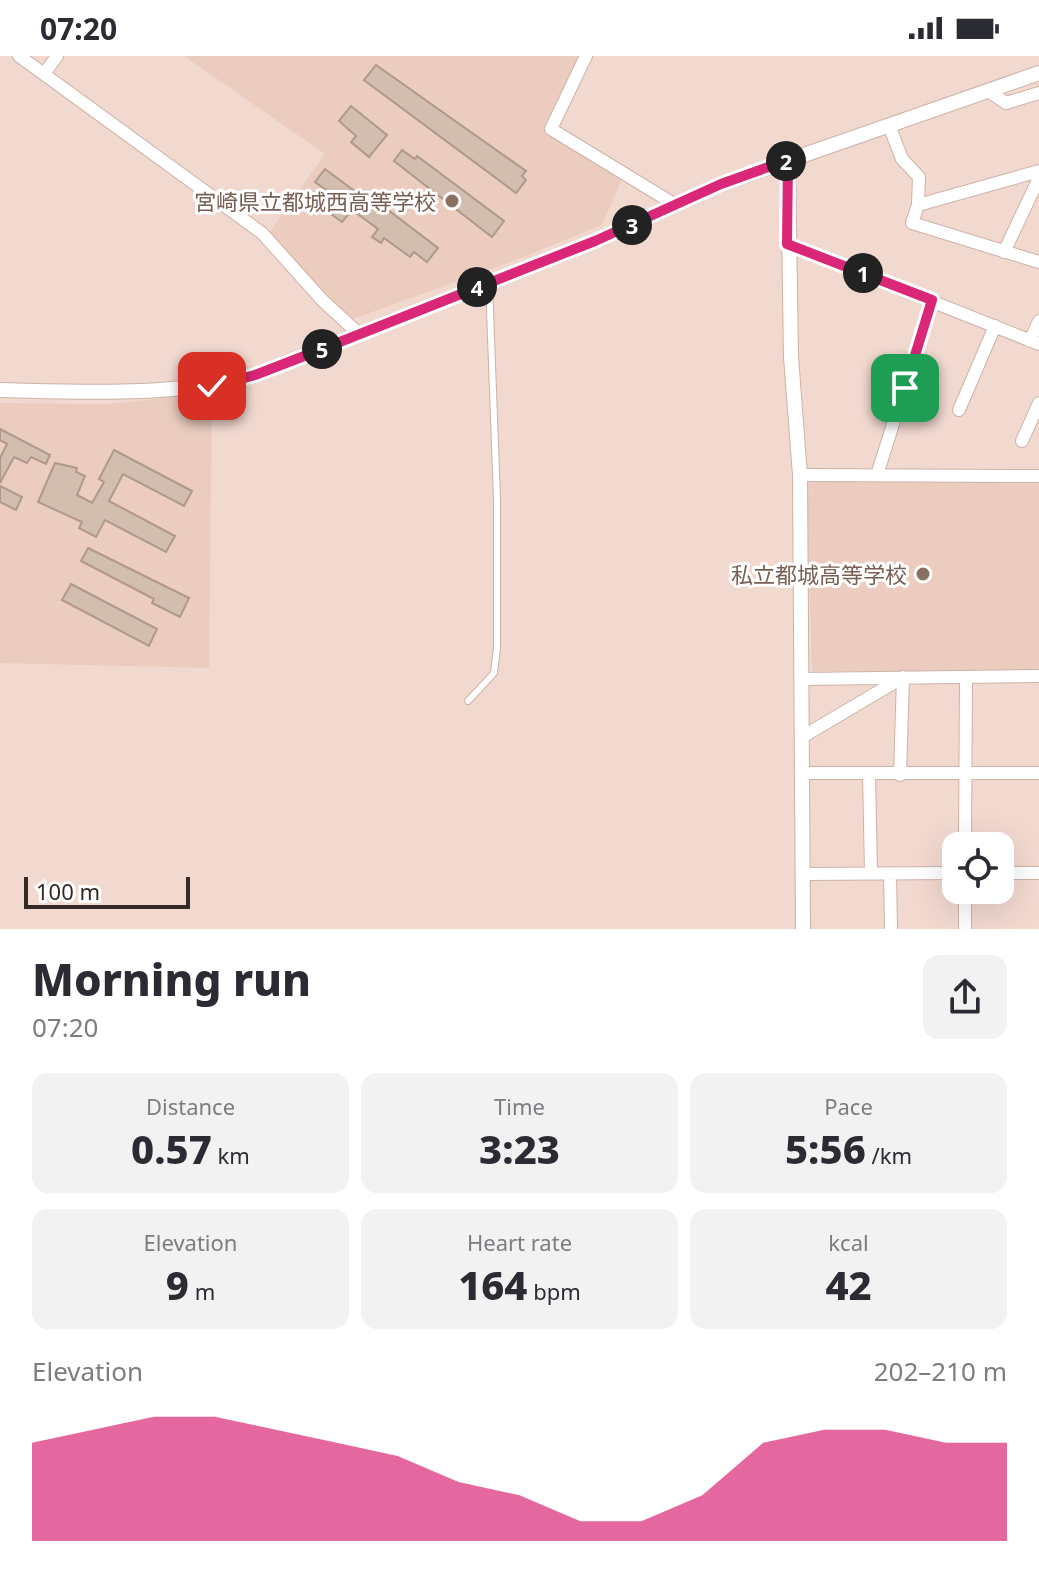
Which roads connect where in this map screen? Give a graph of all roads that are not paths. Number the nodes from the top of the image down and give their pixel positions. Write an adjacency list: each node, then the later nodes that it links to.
1 (19, 56): 5 (street)
2 (57, 56): 5 (street)
3 (586, 56): 12 (street)
4 (1039, 73): 6 (street)
5 (44, 74): 21 (street)
6 (988, 91): 7 (street); 8 (street)
7 (1039, 93)
8 (889, 125): 9 (street); 13 (street)
9 (788, 160): 12 (street); 14 (street)
10 (1039, 171): 13 (street)
11 (1039, 178): 15 (street)
12 (674, 204): 17 (street)
13 (918, 205): 15 (street)
14 (787, 244): 18 (street); 27 (street)
15 (1004, 252): 16 (street)
16 (1039, 262)
17 (489, 282): 21 (street); 34 (lane)
18 (932, 300): 20 (street); 28 (street)
19 (1039, 321): 22 (street)
20 (995, 326): 22 (street); 25 (street)
21 (358, 333): 23 (street)
22 (1034, 343)
23 (0, 390)
24 (1039, 403): 26 (street)
25 (959, 410)
26 (1022, 441)
27 (800, 475): 28 (street); 33 (street)
28 (877, 475): 29 (street)
29 (1039, 476)
30 (1039, 676): 32 (street)
31 (903, 677): 32 (street); 33 (street); 35 (street); 39 (street)
32 (966, 678): 40 (street)
33 (801, 679): 35 (street)
34 (468, 701)
35 (802, 737): 36 (street)
36 (802, 773): 37 (street); 46 (street)
37 (869, 773): 39 (street); 42 (street)
38 (1039, 773): 40 (street)
39 (900, 775): 40 (street)
40 (966, 775): 41 (street)
41 (965, 832)
42 (871, 873): 46 (street); 47 (street)
43 (942, 873): 47 (street)
44 (1014, 873): 45 (street)
45 (1039, 873)
46 (803, 874): 49 (street)
47 (890, 874): 50 (street)
48 (965, 904): 51 (street)
49 (803, 929)
50 (891, 929)
51 (965, 929)

